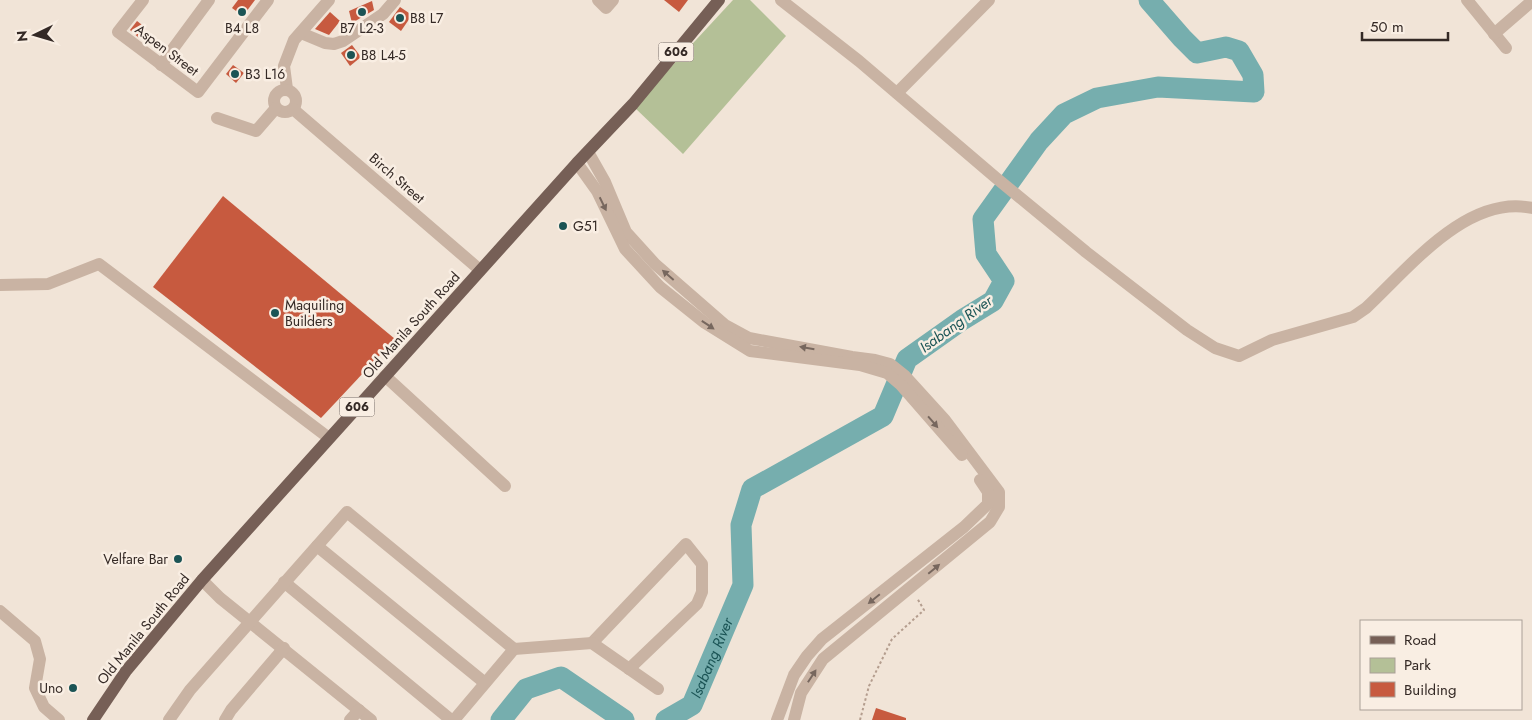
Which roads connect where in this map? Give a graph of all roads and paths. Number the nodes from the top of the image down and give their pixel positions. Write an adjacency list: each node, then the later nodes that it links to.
1 (143, 0): 16 (street, Aspen Street)
2 (209, 0): 16 (street)
3 (268, 0): 16 (street, Aspen Street)
4 (329, 0): 13 (street)
5 (396, 0): 13 (street)
6 (598, 0): 7 (street)
7 (613, 0)
8 (719, 0): 22 (main road, Old Manila South Road / 606)
9 (781, 0): 18 (street)
10 (989, 0): 18 (street)
11 (1467, 0): 14 (street)
12 (1530, 1): 14 (street)
13 (301, 33): 17 (street)
14 (1494, 34): 15 (street)
15 (1506, 48)
16 (161, 64)
17 (287, 89): 19 (street); 20 (street)
18 (897, 93): 24 (street)
19 (276, 108): 20 (street); 21 (street)
20 (293, 109): 25 (street, Birch Street)
21 (217, 118)
22 (588, 152): 23 (main road, Old Manila South Road / 606); 27 (street, one-way to 22)
23 (577, 163): 25 (main road, Old Manila South Road / 606); 27 (street, one-way to 27)
24 (1532, 208)
25 (480, 270): 28 (main road, Old Manila South Road / 606)
26 (0, 285): 30 (street)
27 (888, 369): 29 (street)
28 (386, 376): 30 (main road, Old Manila South Road / 606); 31 (street)
29 (903, 380): 35 (street, one-way to 35); 36 (street, one-way to 29)
30 (329, 438): 33 (main road, Old Manila South Road / 606)
31 (505, 486)
32 (318, 546): 34 (street); 42 (street); 44 (street)
33 (202, 580): 39 (street); 48 (main road, Old Manila South Road / 606)
34 (284, 582): 39 (street); 53 (street)
35 (892, 585): 37 (street); 54 (street, one-way to 54)
36 (911, 588): 37 (street); 56 (path)
37 (899, 597): 55 (street, one-way to 37)
38 (0, 611): 47 (street)
39 (249, 621): 41 (street); 49 (street)
40 (592, 643): 42 (street); 43 (street); 43 (street)
41 (284, 648): 46 (street); 50 (street)
42 (514, 649): 44 (street)
43 (629, 669): 45 (street)
44 (485, 684): 53 (street)
45 (658, 689)
46 (359, 710): 51 (street); 52 (street)
47 (58, 720)
48 (93, 720)
49 (169, 720)
50 (225, 720)
51 (350, 720)
52 (371, 720)
53 (452, 720)
54 (777, 720)
55 (794, 720)
56 (860, 720)

